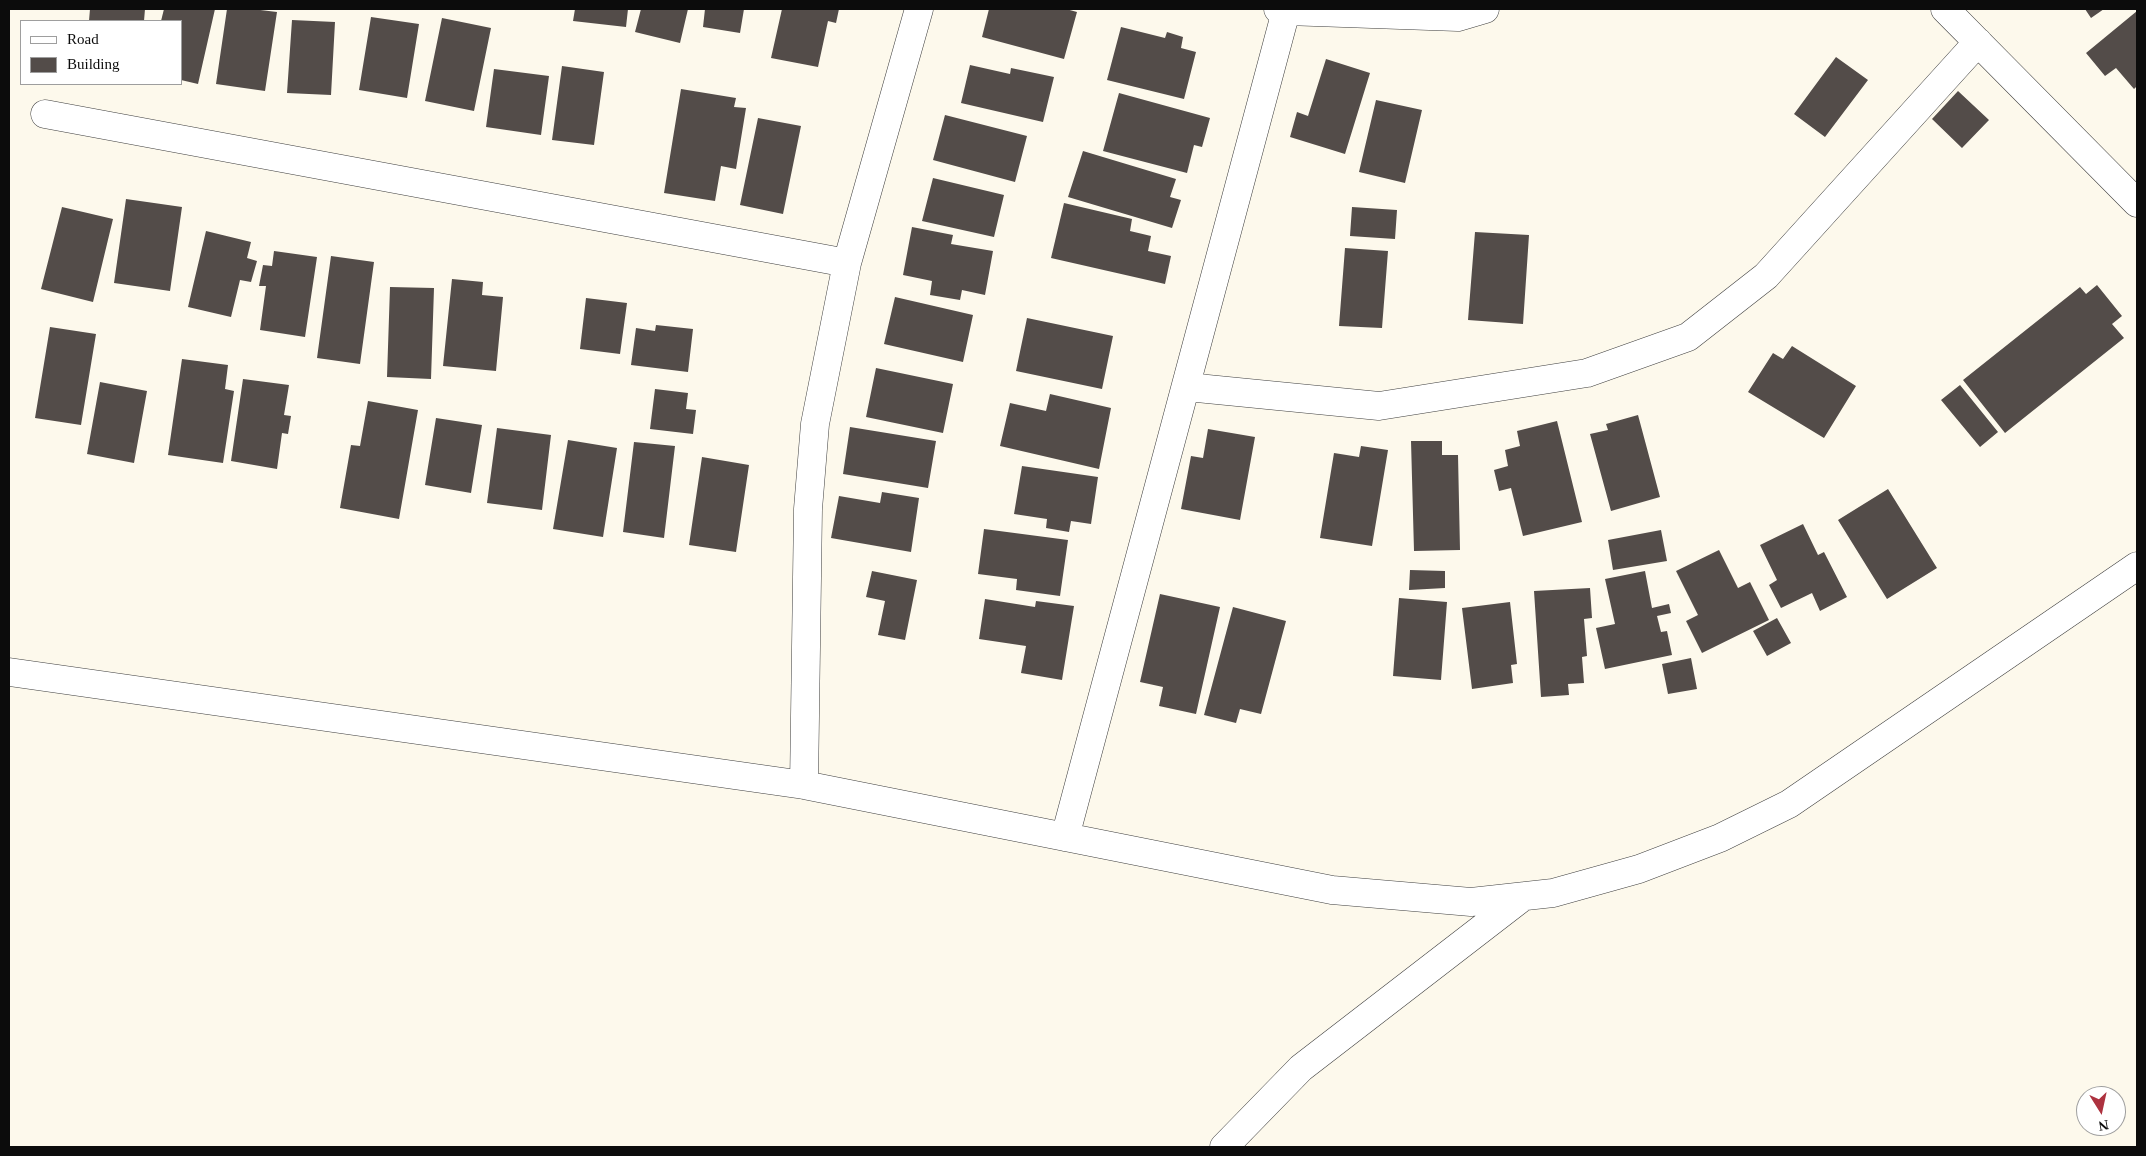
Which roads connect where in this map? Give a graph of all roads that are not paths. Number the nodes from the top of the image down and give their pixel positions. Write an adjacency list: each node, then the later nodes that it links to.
1 (919, 9): 8 (street)
2 (1485, 9): 4 (street)
3 (1945, 9): 5 (street)
4 (1282, 10): 9 (street)
5 (1978, 42): 7 (street); 9 (street)
6 (45, 114): 8 (street)
7 (2137, 203)
8 (847, 263): 12 (street)
9 (1187, 387): 13 (street)
10 (2137, 566): 14 (street)
11 (9, 672): 12 (street)
12 (804, 785): 13 (street)
13 (1065, 837): 14 (street)
14 (1524, 896): 15 (street)
15 (1224, 1147)

